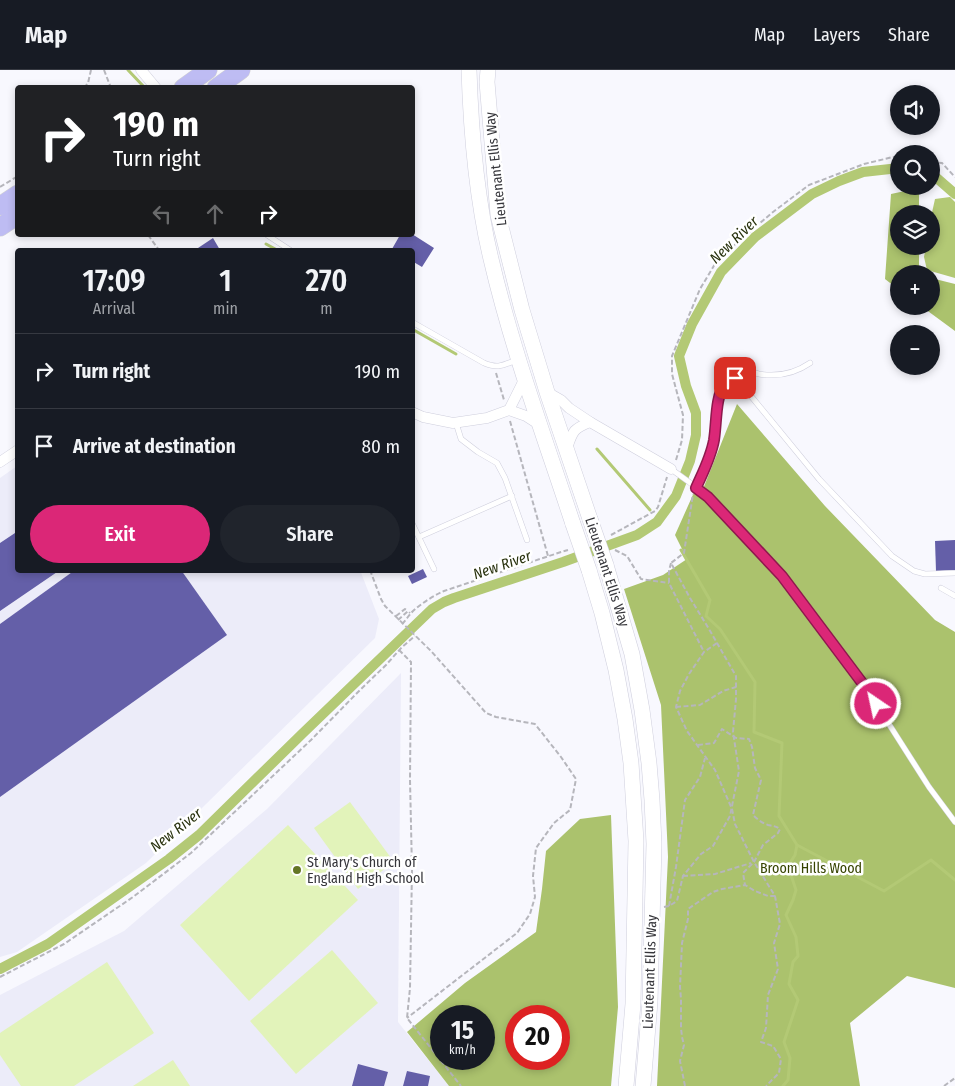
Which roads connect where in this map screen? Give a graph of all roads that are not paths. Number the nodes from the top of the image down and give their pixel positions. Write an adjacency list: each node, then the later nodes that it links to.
1 (141, 70): 6 (street)
2 (208, 70): 7 (highway)
3 (241, 70): 8 (highway)
4 (470, 70): 16 (main road, Lieutenant Ellis Way)
5 (488, 70): 20 (main road, Lieutenant Ellis Way)
6 (154, 85)
7 (187, 85)
8 (220, 85)
9 (15, 196): 10 (highway)
10 (0, 206)
11 (15, 217): 12 (highway)
12 (0, 227)
13 (270, 237): 14 (lane)
14 (287, 248)
15 (415, 324): 16 (lane)
16 (519, 359): 18 (main road, Lieutenant Ellis Way)
17 (810, 363): 19 (lane)
18 (525, 378): 21 (street); 25 (main road, Lieutenant Ellis Way)
19 (735, 378): 30 (lane); 36 (lane)
20 (548, 392): 23 (street); 26 (main road, Lieutenant Ellis Way)
21 (508, 411): 24 (street); 25 (street)
22 (415, 413): 24 (street)
23 (590, 422): 26 (street); 29 (street)
24 (456, 423): 31 (lane)
25 (541, 425): 40 (main road, Lieutenant Ellis Way, bridge)
26 (567, 448): 41 (main road, Lieutenant Ellis Way, bridge)
27 (15, 452): 28 (street)
28 (0, 462)
29 (674, 469): 30 (lane)
30 (696, 488): 39 (lane)
31 (512, 496): 33 (lane); 34 (lane)
32 (415, 529): 33 (lane)
33 (419, 537): 35 (lane)
34 (527, 540)
35 (434, 568)
36 (955, 573)
37 (940, 588): 38 (lane)
38 (955, 596)
39 (955, 822)
40 (626, 1086)
41 (643, 1086)

